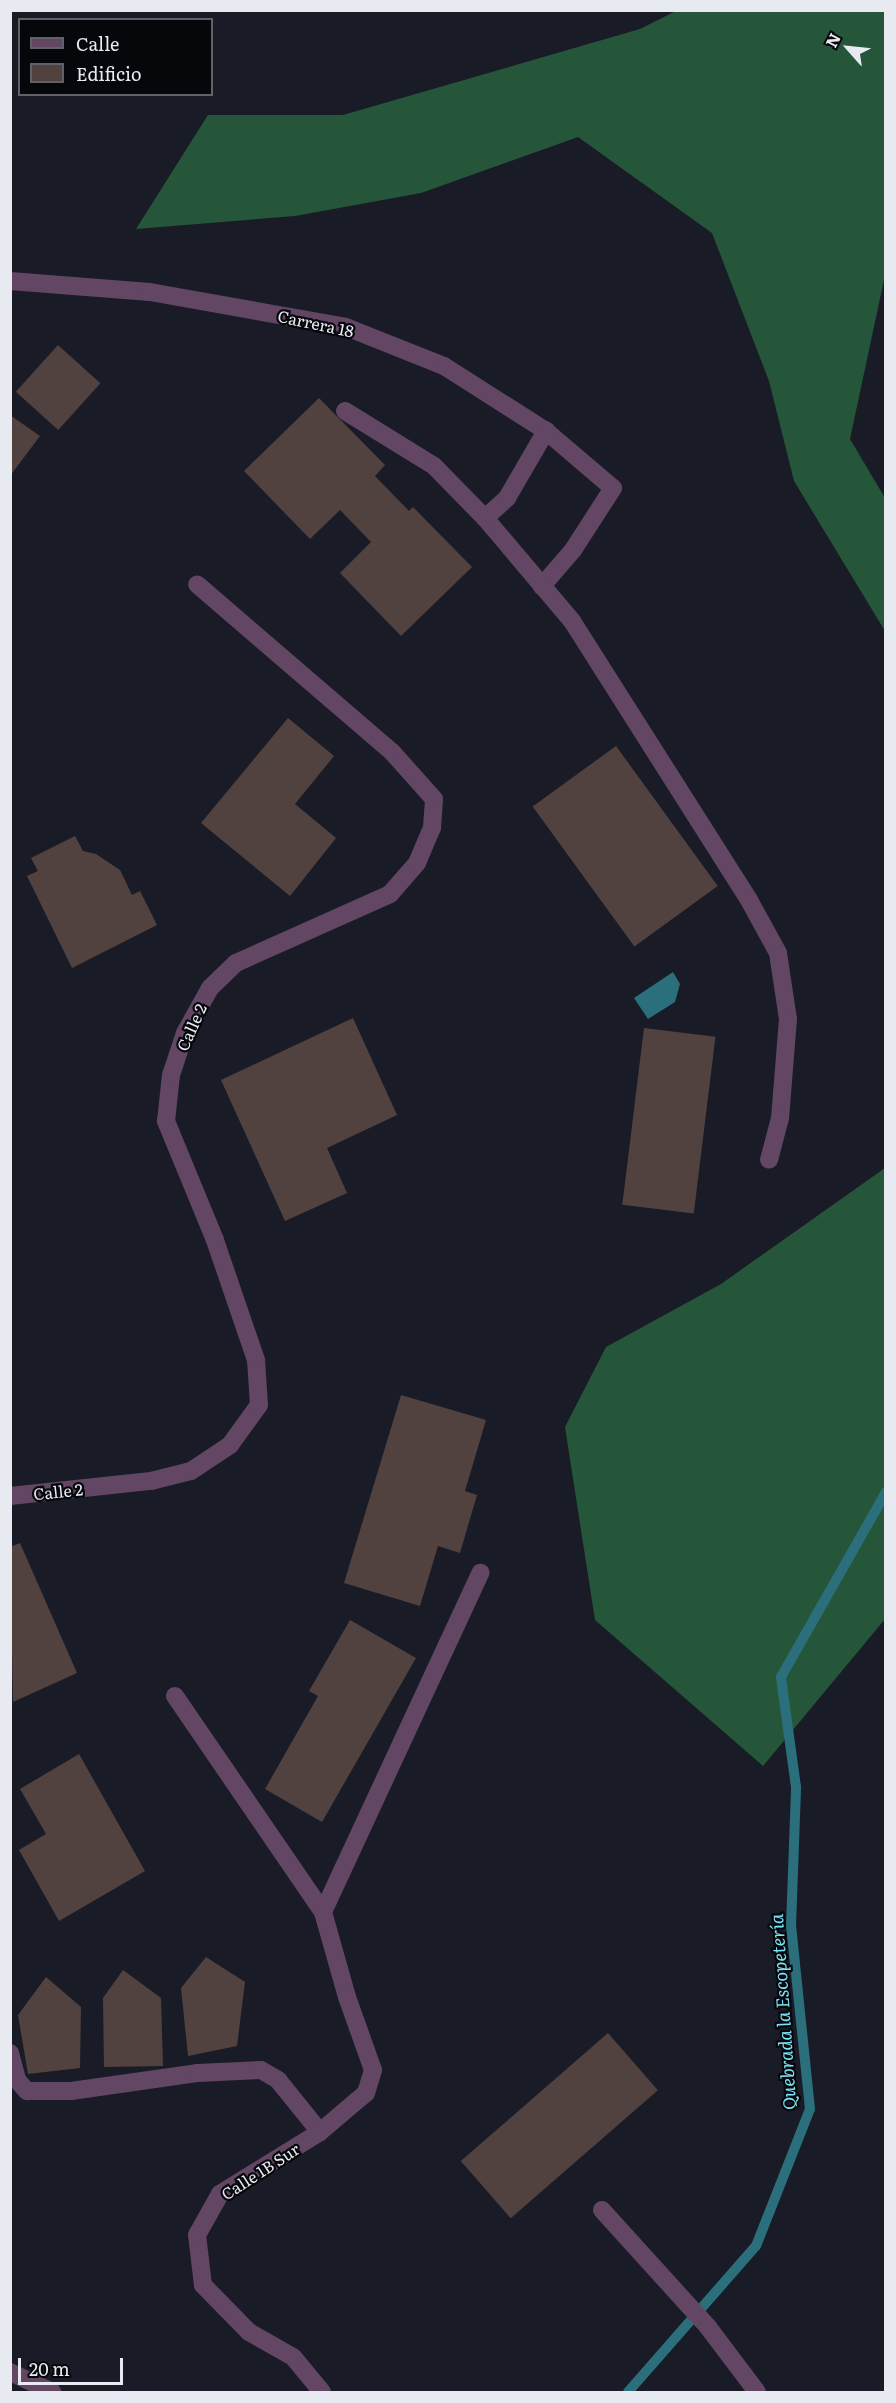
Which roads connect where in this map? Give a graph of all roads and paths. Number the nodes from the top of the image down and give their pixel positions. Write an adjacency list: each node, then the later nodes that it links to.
1 (10, 281): 3 (street, Carrera 18)
2 (345, 411): 4 (street)
3 (546, 431): 4 (street); 6 (street, Carrera 18)
4 (485, 518): 6 (street)
5 (197, 584): 8 (street, Calle 2)
6 (542, 586): 7 (street)
7 (769, 1160)
8 (10, 1496)
9 (480, 1573): 11 (street)
10 (175, 1696): 11 (street, Calle 1B Sur)
11 (323, 1912): 13 (street, Calle 1B Sur)
12 (10, 2053): 13 (street)
13 (320, 2132): 17 (street, Calle 1B Sur)
14 (602, 2210): 18 (street)
15 (10, 2372): 16 (street)
16 (52, 2392)
17 (321, 2392)
18 (757, 2392)

